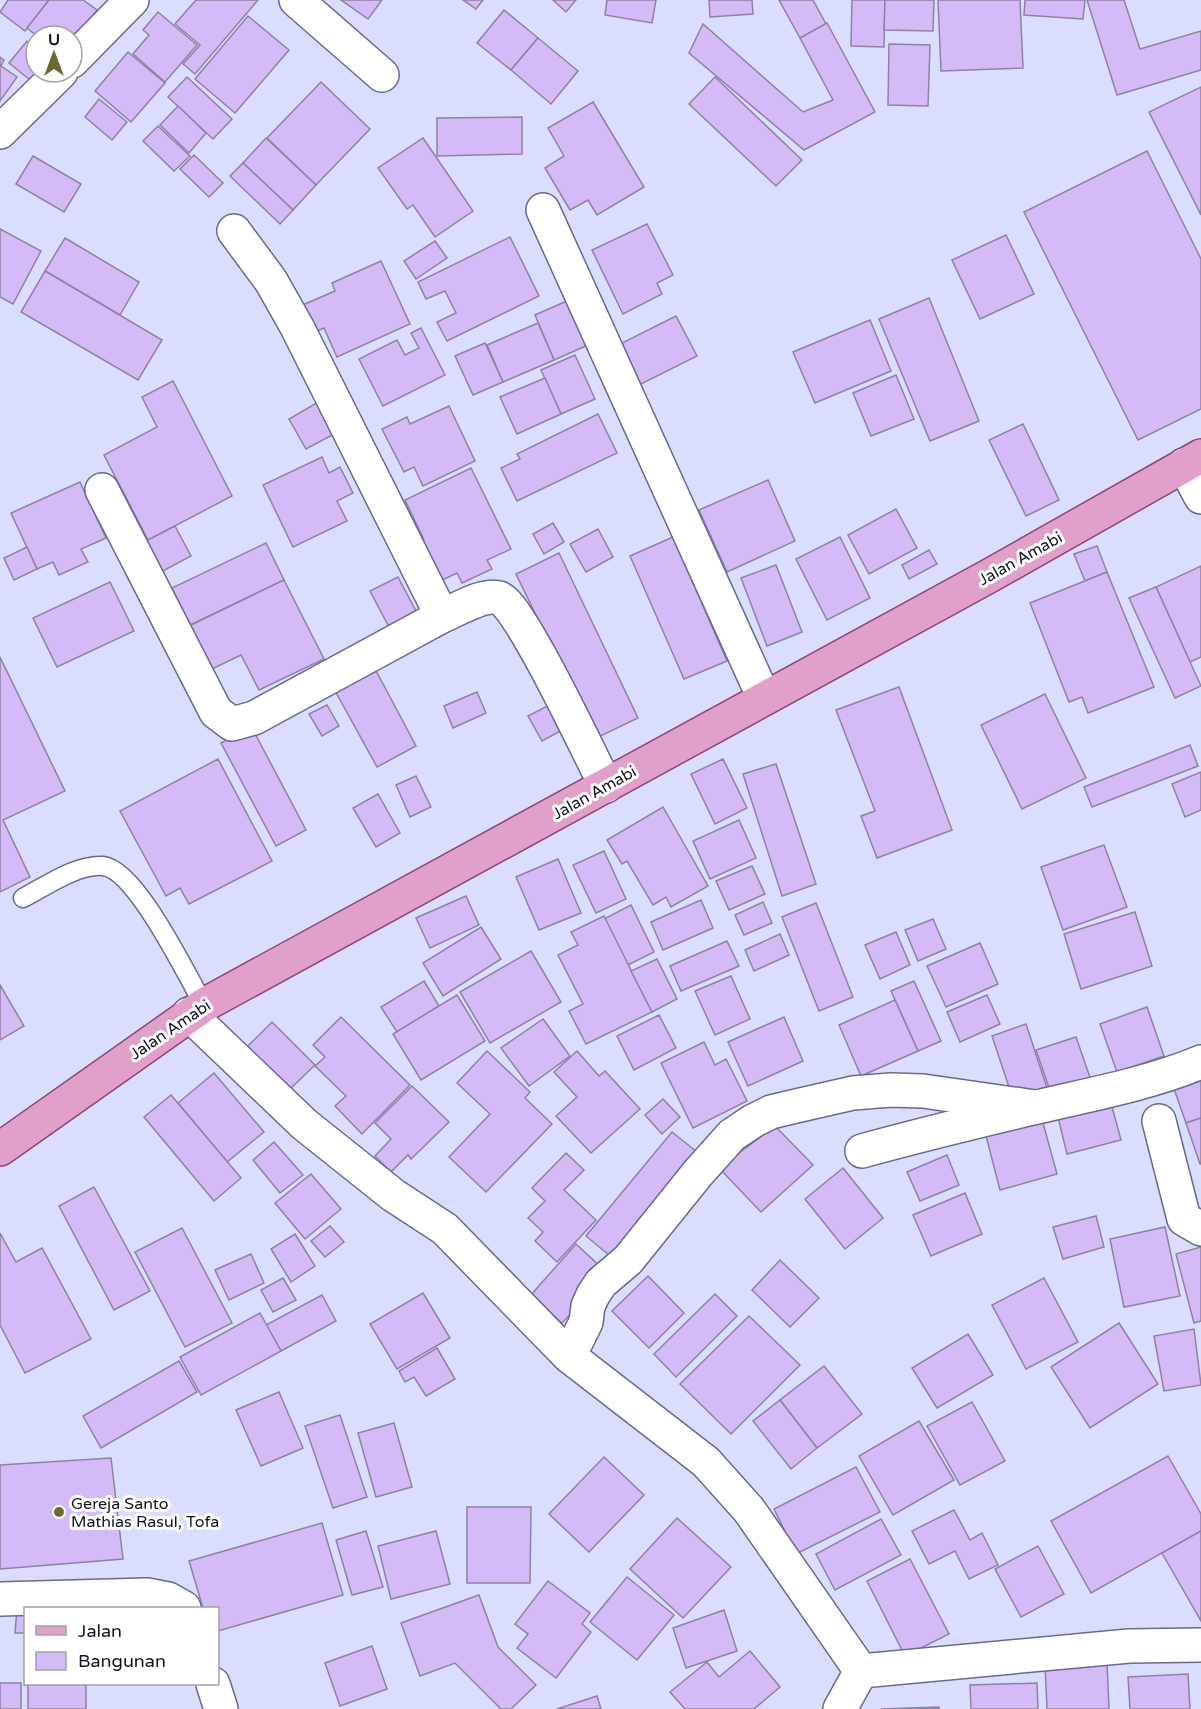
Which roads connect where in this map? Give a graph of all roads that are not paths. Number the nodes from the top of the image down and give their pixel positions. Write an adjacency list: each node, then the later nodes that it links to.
1 (132, 0): 3 (street)
2 (296, 0): 4 (street)
3 (84, 49)
4 (382, 75)
5 (49, 84): 6 (street)
6 (0, 132)
7 (543, 210): 13 (street)
8 (234, 231): 12 (street)
9 (1192, 461): 11 (street); 13 (main road, Jalan Amabi)
10 (102, 490): 12 (street)
11 (1201, 497)
12 (442, 616): 14 (street)
13 (764, 698): 14 (main road, Jalan Amabi)
14 (606, 786): 16 (main road, Jalan Amabi)
15 (23, 898): 16 (lane)
16 (196, 1010): 20 (main road, Jalan Amabi); 23 (street)
17 (1201, 1062): 18 (street)
18 (1035, 1107): 21 (street); 23 (street)
19 (1159, 1121): 22 (street)
20 (0, 1149)
21 (862, 1151)
22 (1201, 1229)
23 (569, 1356): 27 (street)
24 (0, 1599): 25 (street)
25 (182, 1607)
26 (1201, 1645): 27 (street)
27 (861, 1671): 30 (street)
28 (214, 1685): 29 (street)
29 (221, 1709)
30 (840, 1709)

